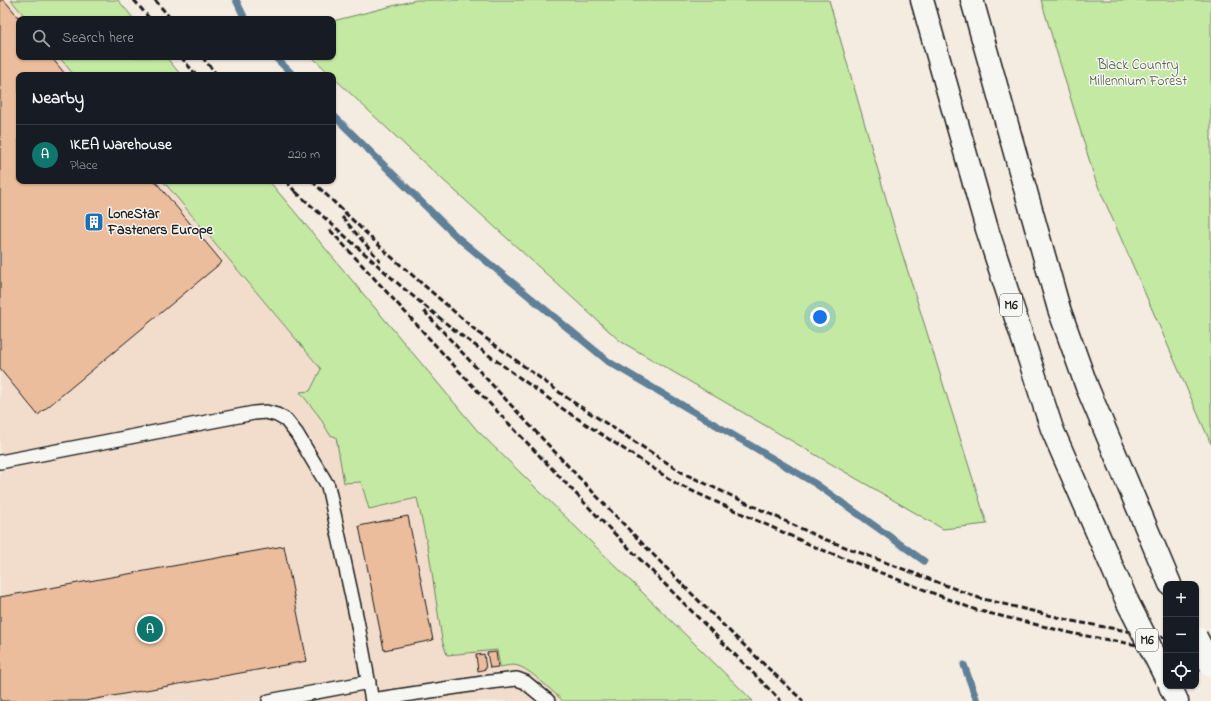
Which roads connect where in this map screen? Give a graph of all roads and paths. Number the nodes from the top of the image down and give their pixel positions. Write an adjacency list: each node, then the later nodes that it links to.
1 (922, 0): 7 (highway, M6, bridge)
2 (972, 0): 4 (highway)
3 (0, 462): 8 (lane)
4 (1169, 581)
5 (1199, 642): 6 (highway, bridge)
6 (1211, 666)
7 (1163, 672)
8 (369, 682): 10 (lane); 11 (lane)
9 (1171, 689): 13 (highway)
10 (269, 701)
11 (372, 701): 12 (lane)
12 (548, 701)
13 (1177, 701)

